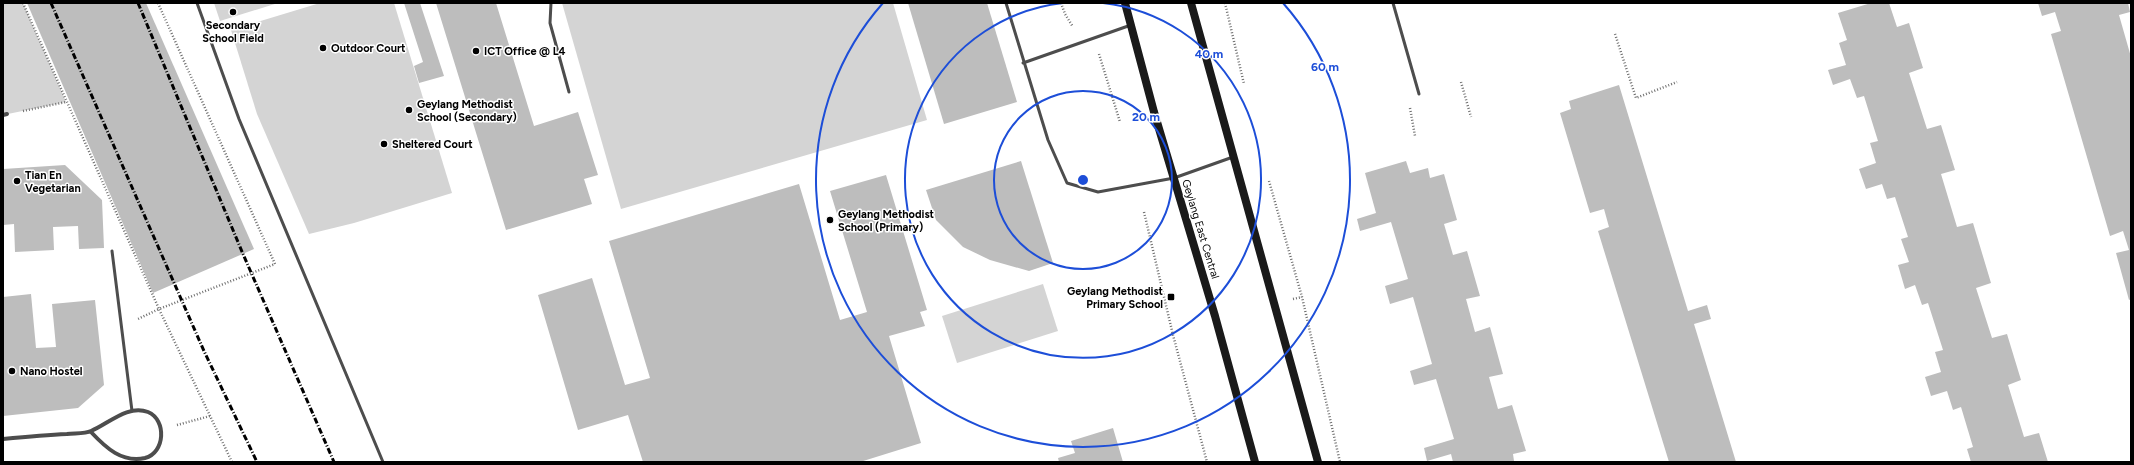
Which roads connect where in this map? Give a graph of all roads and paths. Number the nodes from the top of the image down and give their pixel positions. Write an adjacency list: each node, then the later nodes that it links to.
1 (23, 3): 20 (path)
2 (158, 3): 31 (path)
3 (197, 3): 39 (lane)
4 (551, 3): 18 (lane)
5 (1006, 3): 14 (lane)
6 (1061, 3): 13 (path)
7 (1125, 3): 11 (main road, Geylang East Central)
8 (1191, 3): 26 (main road)
9 (1225, 3): 17 (path)
10 (1393, 3): 19 (lane)
11 (1131, 25): 13 (lane); 27 (main road, Geylang East Central)
12 (1615, 34): 16 (path)
13 (1092, 39): 14 (lane); 24 (path)
14 (1023, 63): 27 (lane)
15 (1461, 82): 23 (path)
16 (1677, 82)
17 (1244, 84)
18 (569, 92)
19 (1419, 94)
20 (66, 102): 22 (path); 31 (path)
21 (1409, 106): 25 (path)
22 (5, 115)
23 (1471, 117)
24 (1120, 122)
25 (1416, 136)
26 (1235, 156): 27 (lane); 42 (main road)
27 (1174, 178): 41 (main road, Geylang East Central)
28 (1269, 181): 43 (path)
29 (1144, 212): 40 (path)
30 (112, 251): 33 (lane)
31 (159, 309): 32 (path); 34 (path)
32 (134, 321)
33 (132, 411): 35 (street); 36 (street)
34 (210, 416): 35 (path); 38 (path)
35 (161, 429): 36 (street)
36 (91, 432): 37 (street)
37 (3, 439)
38 (232, 462)
39 (384, 462)
40 (1207, 462)
41 (1255, 462)
42 (1318, 462)
43 (1340, 462)

